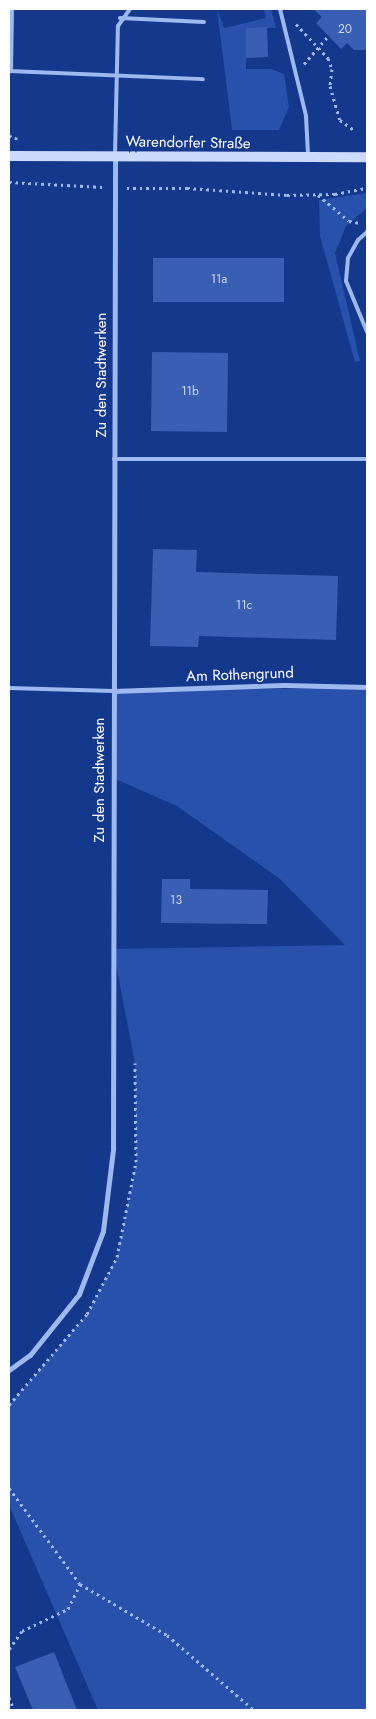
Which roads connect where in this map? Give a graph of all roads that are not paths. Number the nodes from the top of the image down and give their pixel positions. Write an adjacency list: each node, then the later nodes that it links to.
1 (12, 9): 6 (lane)
2 (130, 9): 4 (lane)
3 (280, 9): 12 (lane)
4 (120, 18): 5 (lane); 7 (lane)
5 (204, 22)
6 (10, 71): 7 (lane)
7 (116, 76): 8 (lane); 10 (lane)
8 (203, 79)
9 (9, 156): 10 (main road, Warendorfer Straße)
10 (115, 157): 12 (main road, Warendorfer Straße); 15 (street, Zu den Stadtwerken)
11 (367, 157): 12 (main road, Warendorfer Straße)
12 (308, 160)
13 (367, 232): 14 (lane)
14 (367, 332)
15 (114, 459): 16 (lane); 19 (street, Zu den Stadtwerken)
16 (367, 459)
17 (367, 687): 19 (street, Am Rothengrund)
18 (9, 688): 19 (lane)
19 (113, 691): 20 (street, Zu den Stadtwerken)
20 (9, 1370)

